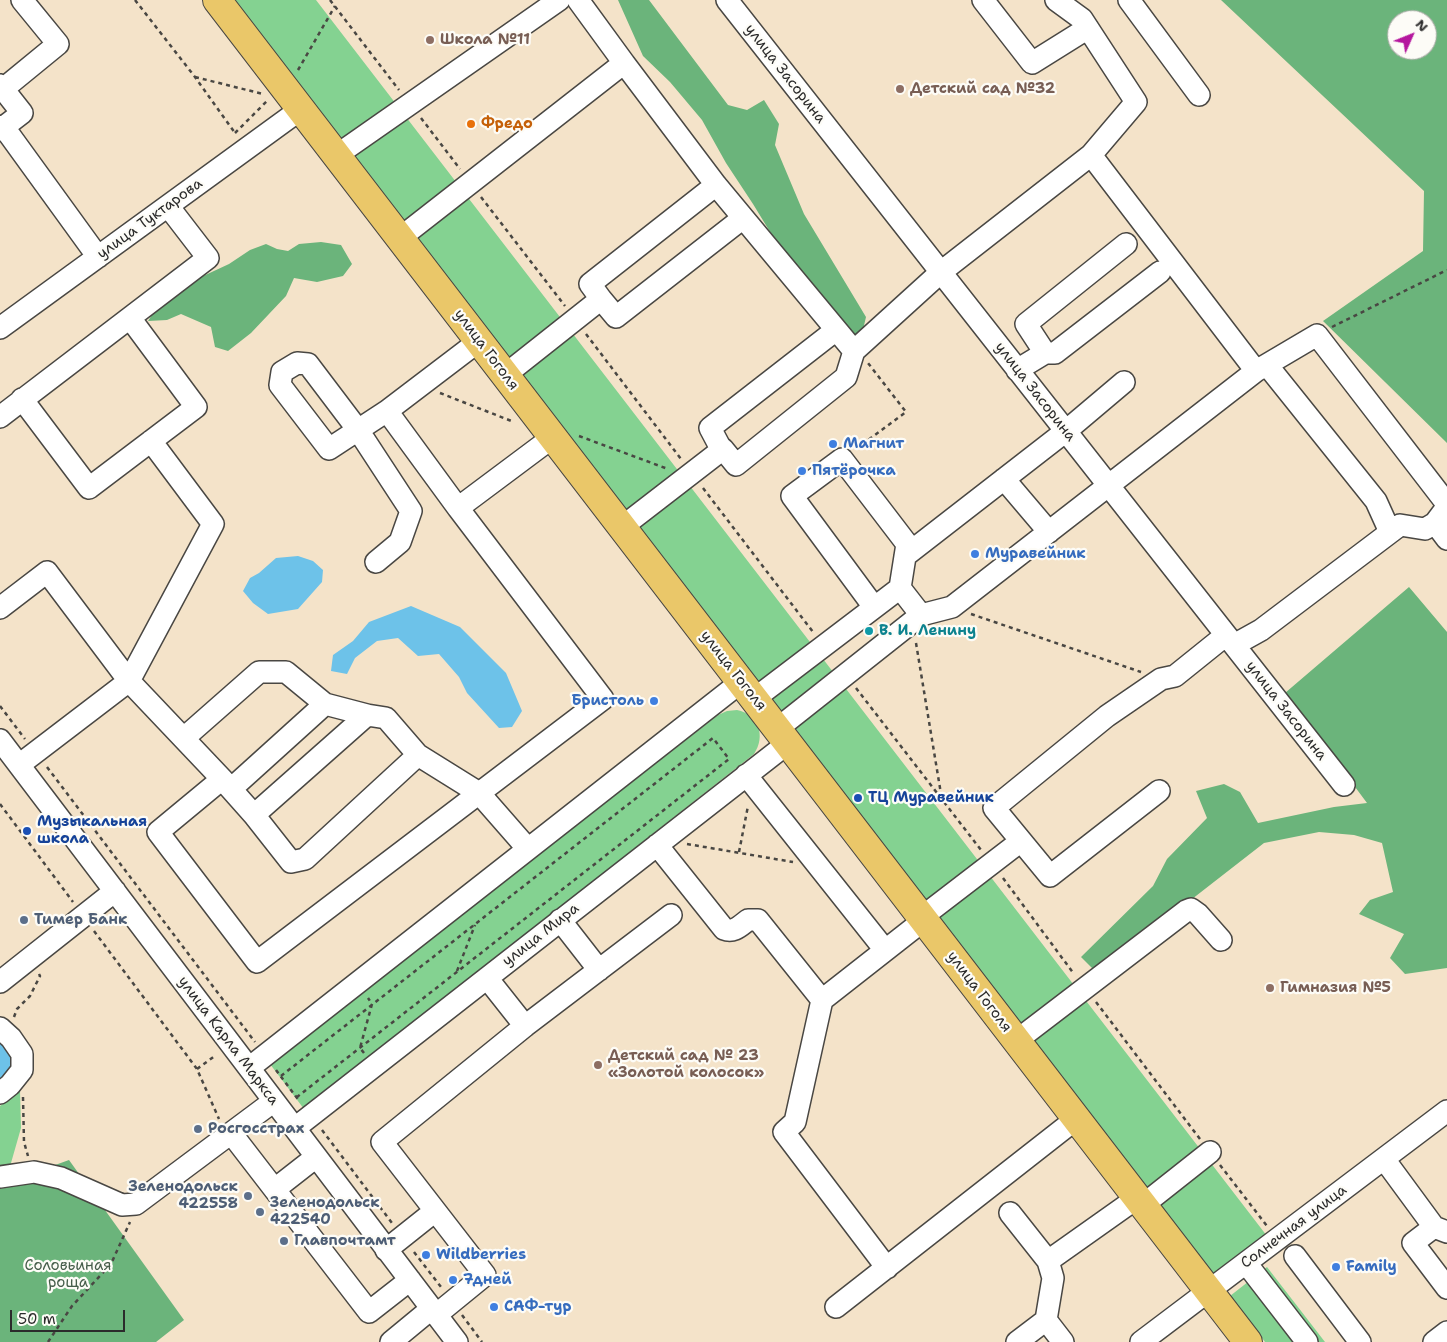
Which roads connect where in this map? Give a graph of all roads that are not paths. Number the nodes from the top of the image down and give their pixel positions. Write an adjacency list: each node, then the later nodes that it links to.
1 (22, 0): 11 (street)
2 (217, 0): 13 (main road, улица Гоголя)
3 (559, 0): 15 (street)
4 (578, 0): 10 (street)
5 (727, 0): 23 (street, улица Засорина)
6 (983, 0): 9 (street)
7 (1056, 0): 9 (street)
8 (1129, 0): 12 (street)
9 (1088, 28): 16 (street)
10 (624, 63): 17 (street); 20 (street)
11 (1, 87): 14 (street)
12 (1199, 95)
13 (301, 109): 15 (main road, улица Гоголя); 18 (street, улица Туктарова)
14 (2, 128): 22 (street)
15 (337, 155): 20 (main road, улица Гоголя)
16 (1091, 155): 23 (street); 32 (street)
17 (716, 185): 19 (street); 25 (street)
18 (168, 206): 22 (street, улица Туктарова); 26 (street)
19 (743, 218): 25 (street); 28 (street)
20 (400, 238): 29 (main road, улица Гоголя)
21 (1126, 244): 31 (street)
22 (98, 257): 27 (street, улица Туктарова)
23 (941, 272): 30 (street); 33 (street, улица Засорина)
24 (1160, 272): 31 (street)
25 (601, 299): 34 (street)
26 (130, 318): 36 (street); 41 (street)
27 (0, 328)
28 (836, 330): 30 (street); 42 (street)
29 (479, 341): 34 (main road, улица Гоголя); 37 (street)
30 (854, 350): 47 (street)
31 (1045, 353): 33 (street)
32 (1262, 368): 44 (street); 46 (street); 49 (street)
33 (1017, 370): 39 (street, улица Засорина)
34 (505, 375): 40 (main road, улица Гоголя)
35 (1124, 382): 39 (street)
36 (22, 400): 38 (street); 41 (street)
37 (387, 411): 45 (street); 51 (street)
38 (0, 416)
39 (1066, 431): 43 (street); 44 (street, улица Засорина)
40 (553, 436): 45 (street); 47 (main road, улица Гоголя)
41 (151, 441): 57 (street)
42 (719, 445)
43 (1004, 479): 48 (street); 50 (street)
44 (1109, 486): 48 (street); 56 (street, улица Засорина)
45 (458, 508): 70 (street)
46 (1444, 518): 49 (street)
47 (622, 527): 58 (main road, улица Гоголя)
48 (1049, 532): 55 (street)
49 (1390, 532): 56 (street)
50 (905, 556): 52 (street); 53 (street)
51 (376, 562)
52 (900, 588): 53 (street); 55 (street)
53 (874, 607): 58 (street)
54 (0, 608): 57 (street)
55 (917, 619): 61 (street, улица Мира)
56 (1230, 640): 68 (street, улица Засорина); 72 (street)
57 (129, 680): 62 (street); 65 (street)
58 (748, 691): 61 (main road, улица Гоголя); 74 (street)
59 (325, 704): 60 (street); 62 (street); 67 (street)
60 (367, 715): 64 (street); 71 (street)
61 (782, 736): 66 (street, улица Мира); 77 (main road, улица Гоголя)
62 (184, 738): 67 (street)
63 (0, 740): 65 (street, улица Карла Маркса)
64 (418, 755): 70 (street); 71 (street)
65 (27, 758): 75 (street, улица Карла Маркса)
66 (750, 779): 73 (street, улица Мира); 80 (street)
67 (227, 784): 70 (street); 71 (street)
68 (1344, 785)
69 (1159, 791): 72 (street)
70 (479, 793): 74 (street)
71 (254, 815)
72 (1021, 841): 77 (street)
73 (660, 842): 78 (street, улица Мира); 84 (street)
74 (528, 849): 88 (street)
75 (114, 890): 83 (street); 88 (street, улица Карла Маркса)
76 (670, 915): 81 (street)
77 (923, 918): 80 (street); 87 (main road, улица Гоголя)
78 (560, 920): 81 (street); 82 (street, улица Мира)
79 (1221, 940): 87 (street)
80 (885, 950): 84 (street)
81 (599, 970): 85 (street)
82 (487, 978): 85 (street); 93 (street, улица Мира)
83 (0, 982)
84 (822, 1000): 108 (street)
85 (525, 1026): 101 (street)
86 (6, 1033): 89 (street)
87 (1016, 1041): 92 (main road, улица Гоголя)
88 (257, 1062): 90 (street, улица Карла Маркса)
89 (0, 1093)
90 (274, 1101): 93 (street, улица Карла Маркса); 94 (street)
91 (1447, 1111): 97 (street, Солнечная улица)
92 (1076, 1119): 100 (main road, улица Гоголя); 108 (street)
93 (303, 1122): 96 (street, улица Карла Маркса)
94 (231, 1133): 98 (street); 99 (street)
95 (1210, 1152): 100 (street)
96 (316, 1157): 99 (street); 104 (street, улица Карла Маркса)
97 (1384, 1159): 103 (street); 107 (street, Солнечная улица)
98 (0, 1177)
99 (275, 1190): 109 (street)
100 (1140, 1202): 106 (street); 111 (main road, улица Гоголя)
101 (435, 1211): 104 (street); 113 (street)
102 (1010, 1213): 106 (street)
103 (1440, 1230): 110 (street)
104 (386, 1250): 109 (street, улица Карла Маркса)
105 (1295, 1256): 123 (street)
106 (1048, 1261): 114 (street)
107 (1246, 1263): 111 (street, Солнечная улица); 122 (street)
108 (887, 1268): 112 (street)
109 (410, 1280): 113 (street, улица Карла Маркса)
110 (1447, 1288)
111 (1209, 1291): 120 (street, Солнечная улица); 121 (main road, улица Гоголя)
112 (836, 1307)
113 (440, 1309): 116 (street); 117 (street, улица Карла Маркса)
114 (1046, 1320): 118 (street); 119 (street)
115 (1447, 1332): 124 (street)
116 (391, 1342)
117 (456, 1342)
118 (1018, 1342)
119 (1063, 1342)
120 (1141, 1342)
121 (1248, 1342)
122 (1307, 1342)
123 (1360, 1342)
124 (1434, 1342)

